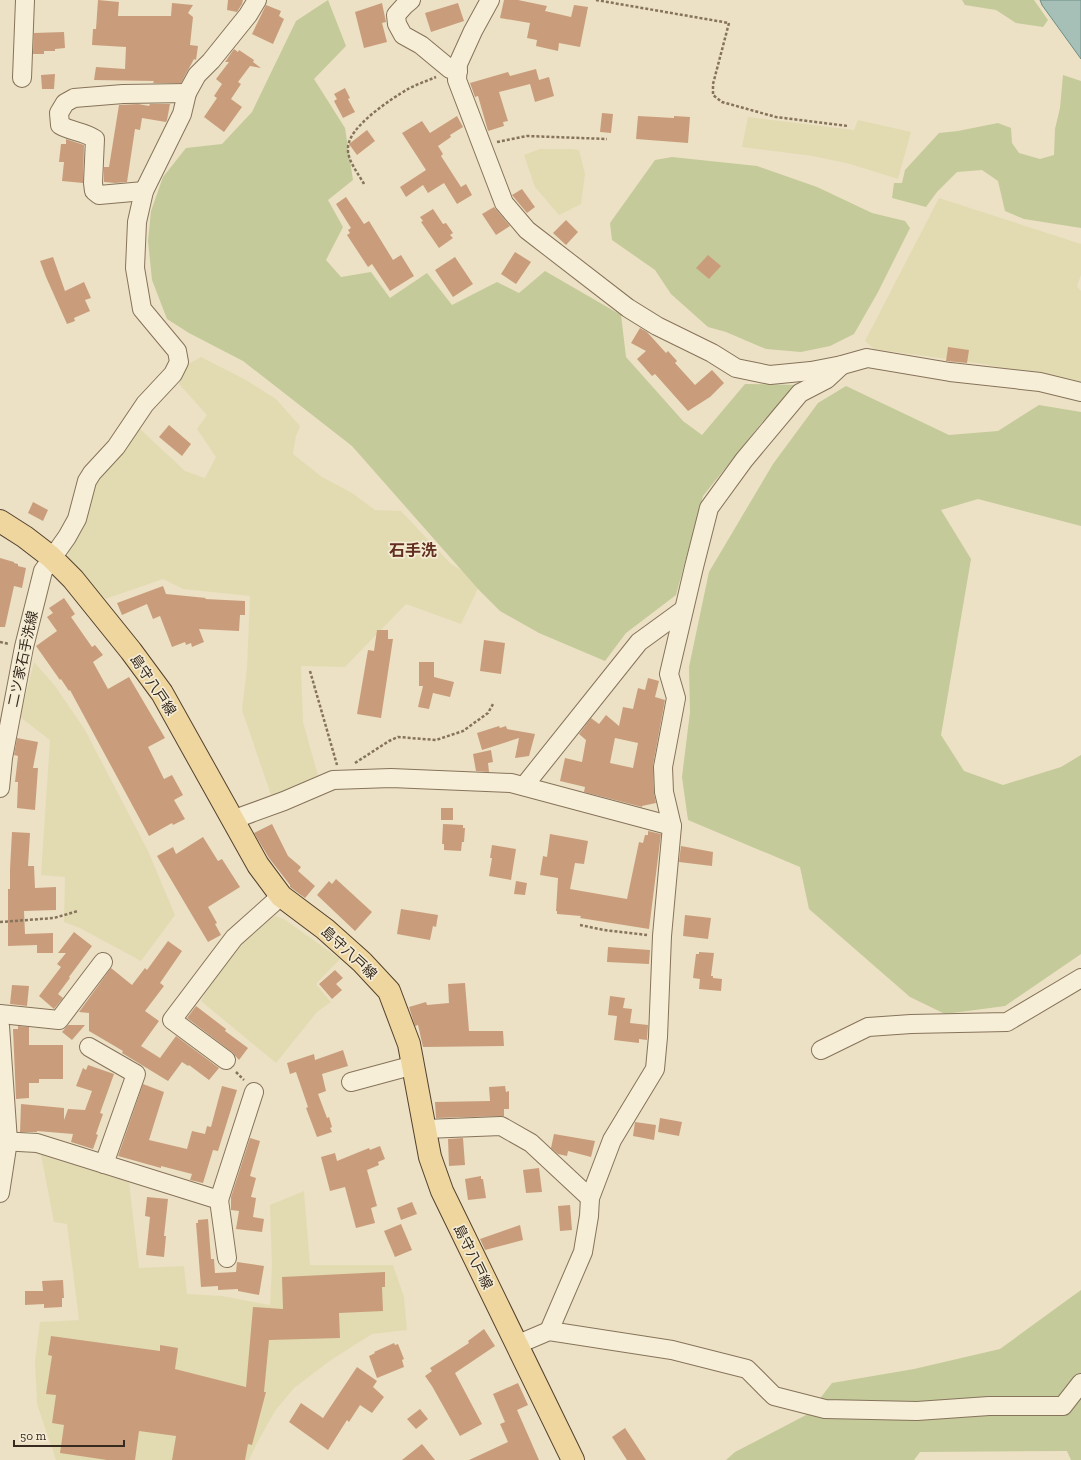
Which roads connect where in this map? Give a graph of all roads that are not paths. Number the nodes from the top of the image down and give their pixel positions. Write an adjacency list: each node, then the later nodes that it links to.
1 (25, 0): 6 (street)
2 (257, 0): 7 (street, 二ツ家石手洗線)
3 (411, 0): 5 (street)
4 (490, 0): 5 (street)
5 (454, 70): 9 (street)
6 (22, 78)
7 (187, 93): 8 (street, 二ツ家石手洗線); 8 (street)
8 (144, 191): 12 (street, 二ツ家石手洗線)
9 (842, 365): 10 (street); 13 (street)
10 (1081, 392)
11 (0, 521): 12 (main road, 島守八戸線)
12 (52, 557): 15 (street, 二ツ家石手洗線); 16 (main road, 島守八戸線)
13 (684, 610): 14 (street); 17 (street)
14 (524, 786): 16 (street); 17 (street)
15 (0, 788)
16 (232, 820): 18 (main road, 島守八戸線)
17 (672, 826): 33 (street)
18 (281, 896): 25 (street); 26 (main road, 島守八戸線)
19 (103, 962): 21 (street)
20 (1081, 978): 24 (street)
21 (0, 1014)
22 (0, 1026): 30 (street)
23 (89, 1047): 31 (street)
24 (821, 1050)
25 (226, 1060)
26 (414, 1065): 27 (street); 29 (main road, 島守八戸線)
27 (351, 1082)
28 (254, 1092): 34 (street)
29 (425, 1129): 33 (street); 37 (main road, 島守八戸線)
30 (4, 1141): 31 (street); 32 (street)
31 (104, 1164): 34 (street)
32 (0, 1193)
33 (590, 1198): 36 (street)
34 (219, 1200): 35 (street)
35 (227, 1258)
36 (549, 1331): 37 (street); 38 (street)
37 (516, 1345): 39 (main road, 島守八戸線)
38 (1081, 1383)
39 (573, 1460)

